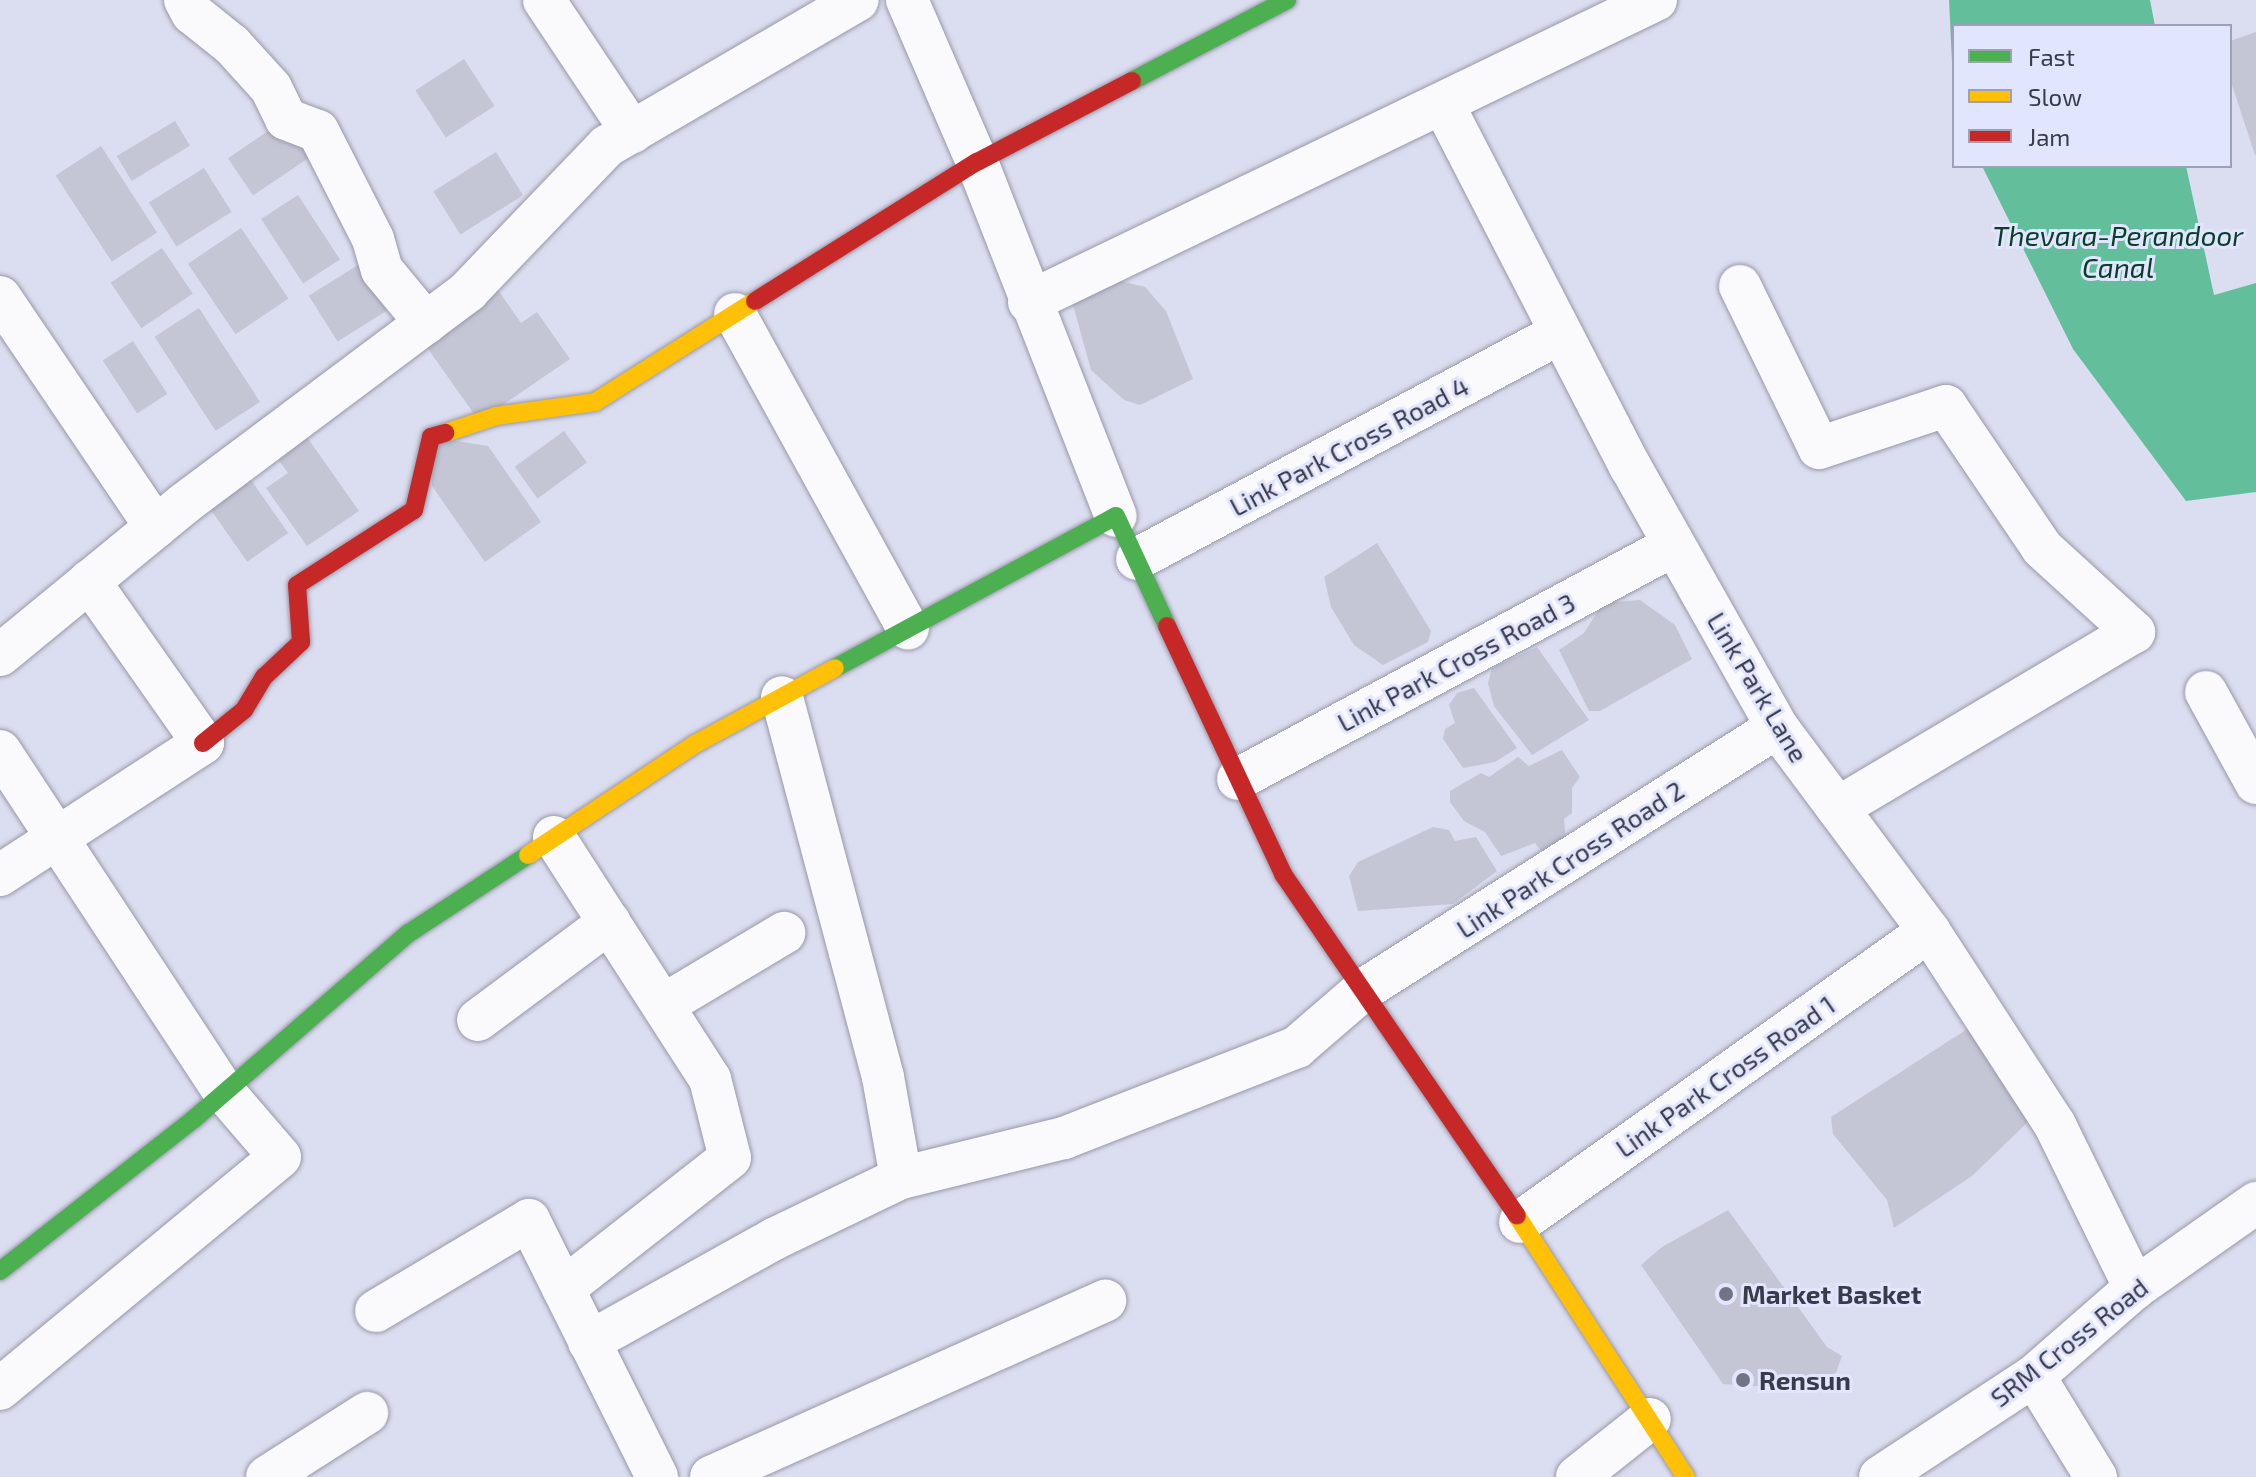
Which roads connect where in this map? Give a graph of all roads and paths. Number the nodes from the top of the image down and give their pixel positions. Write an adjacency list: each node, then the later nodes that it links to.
1 (544, 0): 8 (street)
2 (858, 0): 8 (street)
3 (907, 0): 9 (street)
4 (1287, 0): 9 (street)
5 (1656, 0): 7 (street)
6 (207, 7): 14 (street)
7 (1443, 104): 12 (street); 15 (street, Link Park Lane)
8 (632, 132): 14 (street)
9 (977, 162): 12 (street); 13 (street)
10 (1740, 286): 30 (street)
11 (0, 297): 17 (street)
12 (1029, 302): 16 (street)
13 (735, 314): 21 (street); 26 (street)
14 (426, 323): 17 (street)
15 (1561, 333): 18 (street, Link Park Lane); 19 (street, Link Park Cross Road 4)
16 (1116, 516): 19 (street); 21 (street)
17 (156, 527): 20 (street)
18 (1674, 545): 25 (street, Link Park Lane); 28 (street, Link Park Cross Road 3)
19 (1137, 559): 28 (street)
20 (89, 581): 22 (street); 26 (street)
21 (908, 629): 24 (street)
22 (0, 655)
23 (2206, 692): 29 (street)
24 (782, 697): 31 (street); 41 (street)
25 (1777, 727): 30 (street, Link Park Lane); 37 (street, Link Park Cross Road 2)
26 (203, 743): 32 (street)
27 (0, 751): 32 (street)
28 (1238, 779): 37 (street)
29 (2256, 783)
30 (1837, 808): 35 (street, Link Park Lane)
31 (554, 837): 34 (street); 40 (street)
32 (57, 839): 33 (street); 40 (street)
33 (0, 875)
34 (610, 922): 38 (street); 39 (street)
35 (1929, 931): 43 (street, Link Park Cross Road 1); 45 (street, Link Park Lane)
36 (784, 933): 38 (street)
37 (1363, 990): 41 (street, Link Park Cross Road 2); 43 (street)
38 (665, 1004): 46 (street)
39 (478, 1020)
40 (225, 1093): 44 (street); 51 (street)
41 (901, 1178): 49 (street, Link Park Cross Road 2)
42 (2256, 1203): 45 (street, SRM Cross Road)
43 (1520, 1222): 53 (street)
44 (0, 1271)
45 (2135, 1288): 50 (street, SRM Cross Road)
46 (563, 1289): 48 (street); 49 (street)
47 (1105, 1301): 56 (street)
48 (376, 1311)
49 (589, 1342): 55 (street)
50 (2034, 1376): 59 (street, SRM Cross Road); 60 (street)
51 (0, 1389)
52 (367, 1413): 54 (street)
53 (1650, 1419): 57 (street); 58 (street)
54 (267, 1477)
55 (657, 1477)
56 (711, 1477)
57 (1577, 1477)
58 (1686, 1477)
59 (1880, 1477)
60 (2096, 1477)

